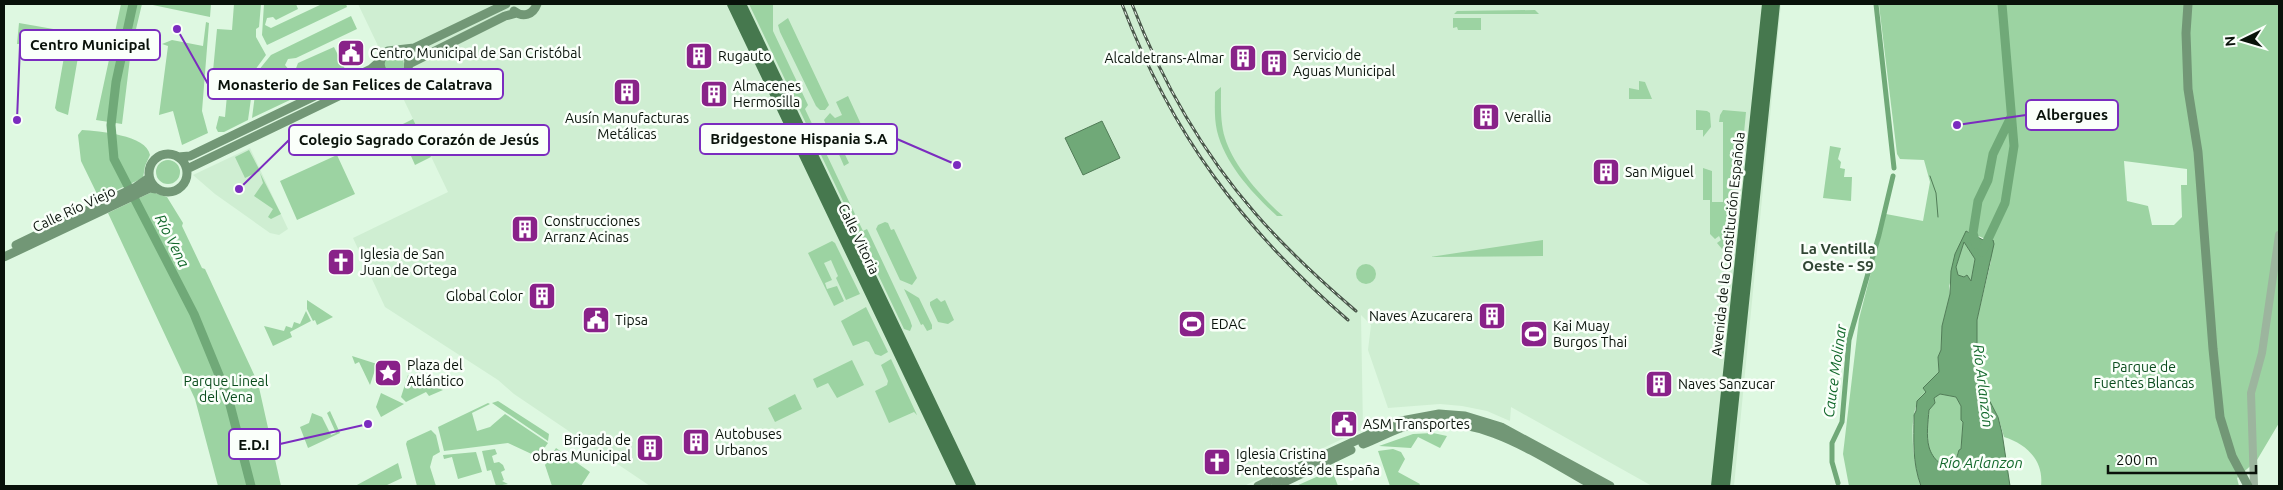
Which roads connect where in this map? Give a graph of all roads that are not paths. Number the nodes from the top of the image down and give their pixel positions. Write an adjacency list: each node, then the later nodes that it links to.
1 (506, 4): 10 (main road)
2 (510, 4): 9 (main road)
3 (537, 4): 9 (main road)
4 (732, 4): 21 (highway, Calle Vitoria)
5 (742, 4): 20 (highway, Calle Vitoria)
6 (1767, 4): 25 (highway, Avenida de la Constitución Española)
7 (1775, 4): 25 (highway, Avenida de la Constitución Española)
8 (2188, 4): 26 (main road)
9 (516, 13): 12 (main road)
10 (400, 50): 11 (main road); 12 (main road)
11 (380, 61): 13 (main road); 14 (main road)
12 (410, 64): 13 (main road)
13 (386, 76): 15 (main road)
14 (178, 156): 15 (main road); 16 (main road)
15 (187, 169): 17 (main road)
16 (149, 178): 17 (main road); 18 (main road, Calle Río Viejo)
17 (156, 189): 18 (main road, Calle Río Viejo)
18 (138, 190): 19 (main road, Calle Río Viejo)
19 (118, 200): 23 (main road, Calle Río Viejo); 24 (main road, Calle Río Viejo)
20 (841, 214): 21 (highway); 28 (highway, Calle Vitoria)
21 (839, 228): 27 (highway, Calle Vitoria)
22 (2279, 235): 26 (street)
23 (4, 250)
24 (4, 257)
25 (1741, 291): 33 (highway, Avenida de la Constitución Española); 34 (highway, Avenida de la Constitución Española)
26 (2248, 480): 35 (street)
27 (962, 486)
28 (971, 486)
29 (1258, 486): 32 (main road)
30 (1276, 486): 31 (main road)
31 (1594, 486)
32 (1610, 486)
33 (1716, 486)
34 (1725, 486)
35 (2254, 486)

